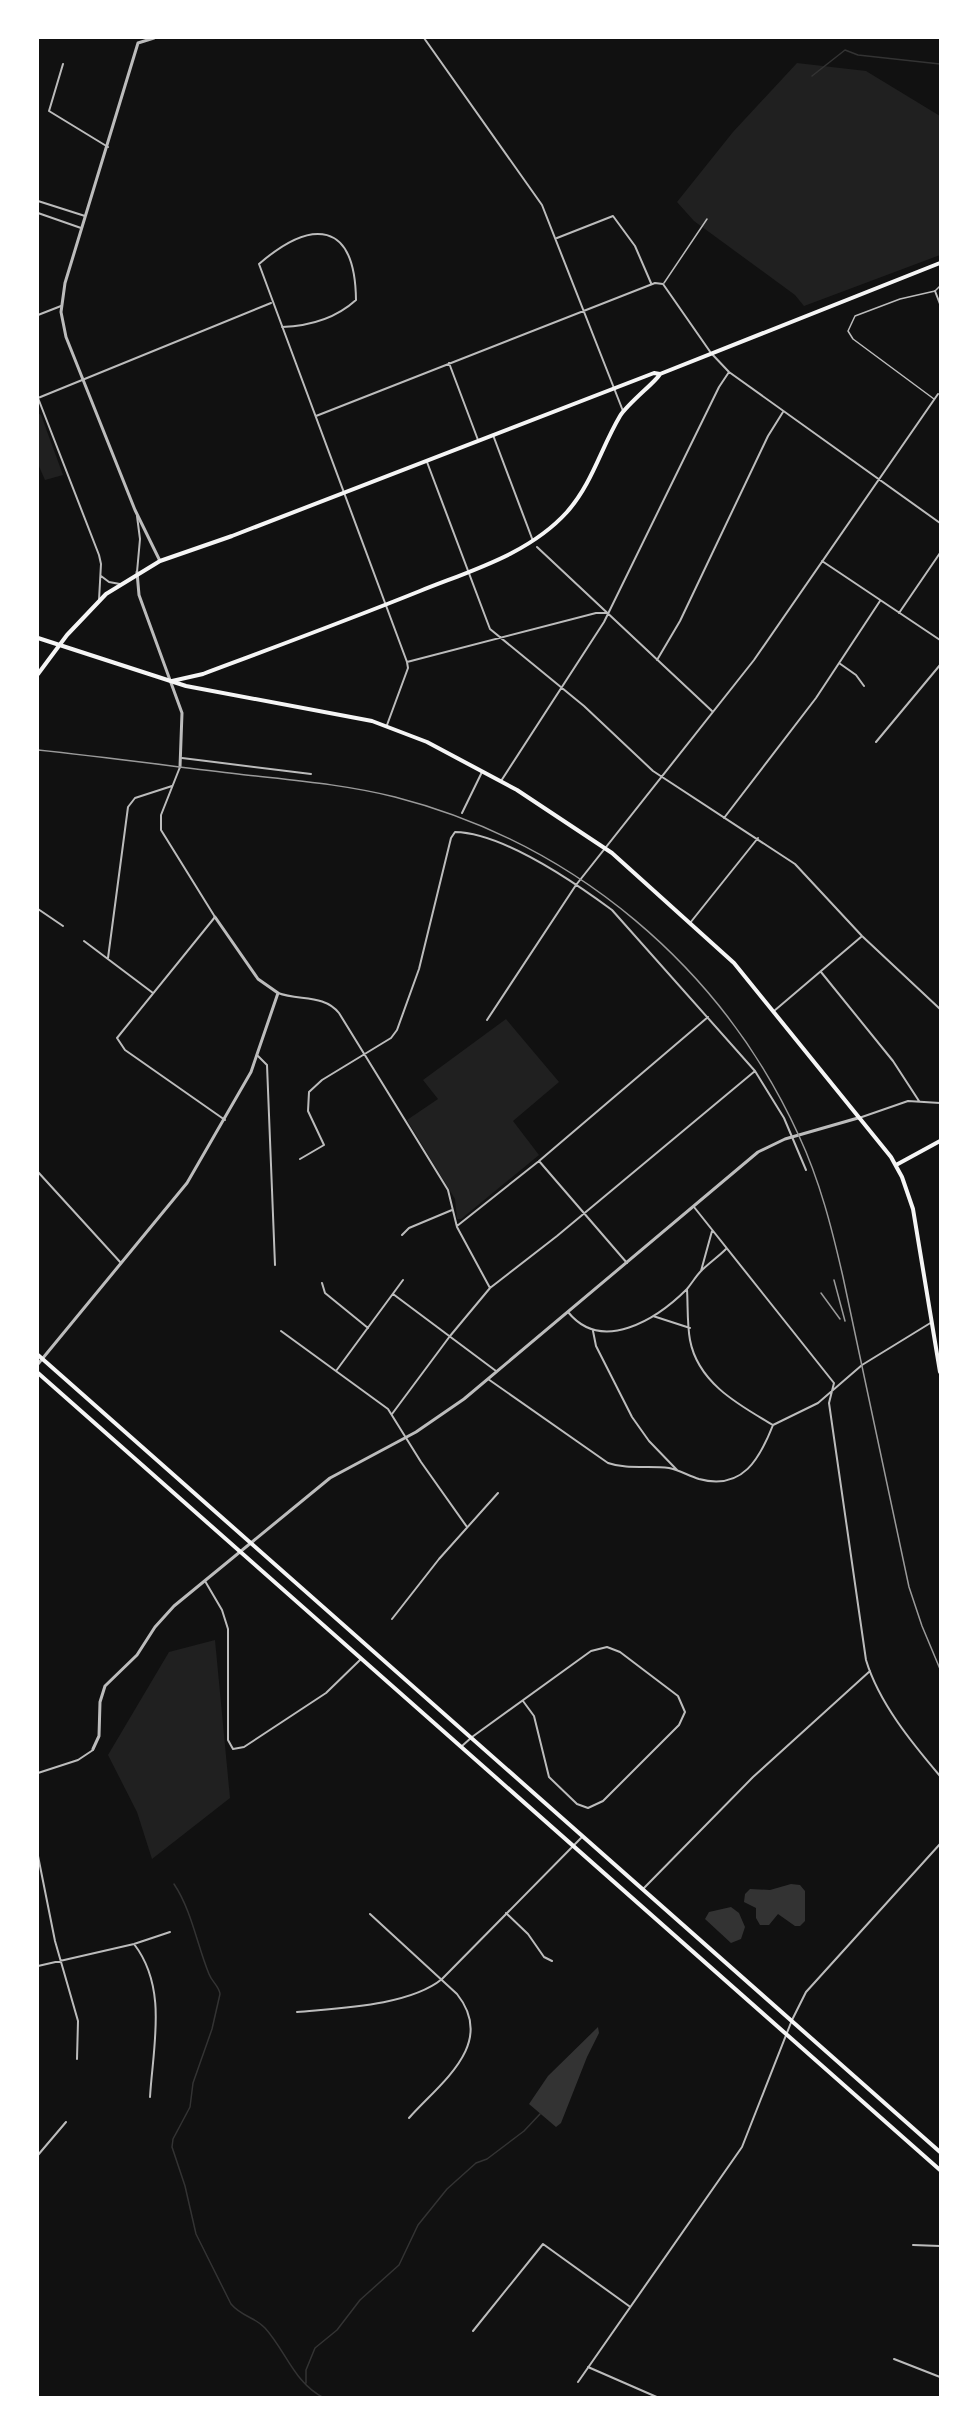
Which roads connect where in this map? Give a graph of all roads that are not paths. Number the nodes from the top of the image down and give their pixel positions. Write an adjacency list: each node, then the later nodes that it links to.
1 (137, 38): 4 (street)
2 (154, 38): 4 (street)
3 (424, 38): 12 (street)
4 (138, 43): 6 (street)
5 (63, 64): 6 (street)
6 (108, 147): 9 (street)
7 (38, 201): 9 (street)
8 (38, 213): 11 (street)
9 (85, 216): 11 (street)
10 (707, 219): 14 (lane)
11 (81, 228): 20 (street)
12 (556, 238): 15 (street); 21 (street)
13 (940, 263): 24 (main road)
14 (663, 284): 15 (street); 24 (street)
15 (651, 285): 21 (street)
16 (940, 286): 17 (lane)
17 (935, 291): 19 (street); 32 (lane)
18 (271, 303): 23 (street); 23 (street); 28 (street)
19 (940, 304)
20 (61, 306): 22 (street); 28 (street)
21 (584, 311): 25 (street); 29 (street)
22 (38, 315)
23 (282, 327): 35 (street)
24 (711, 353): 26 (street); 27 (main road)
25 (449, 363): 35 (street); 37 (street)
26 (729, 372): 34 (street); 55 (street)
27 (660, 374): 29 (main road); 33 (main road)
28 (83, 379): 31 (street); 41 (street)
29 (614, 388): 33 (street); 36 (main road)
30 (938, 394): 32 (street)
31 (38, 398): 50 (street)
32 (934, 399): 39 (street)
33 (623, 411): 43 (main road)
34 (783, 412): 39 (street); 61 (street)
35 (316, 416): 40 (street)
36 (493, 435): 37 (main road); 43 (street)
37 (478, 440): 38 (main road)
38 (426, 461): 40 (main road); 49 (street)
39 (878, 479): 42 (street); 47 (street)
40 (345, 492): 46 (main road); 54 (street)
41 (135, 510): 46 (street); 48 (street)
42 (940, 523)
43 (533, 542): 49 (main road)
44 (537, 547): 55 (street)
45 (940, 552): 56 (street)
46 (160, 561): 48 (main road)
47 (822, 561): 53 (street); 69 (street)
48 (137, 572): 51 (main road); 66 (street)
49 (468, 572): 54 (main road); 57 (street)
50 (101, 576): 51 (street); 52 (street)
51 (120, 584): 52 (main road)
52 (99, 601): 60 (main road)
53 (880, 601): 56 (street); 63 (street)
54 (386, 605): 62 (street); 66 (main road)
55 (609, 613): 57 (street); 61 (street); 68 (street)
56 (899, 613): 59 (street)
57 (498, 637): 62 (street); 68 (street)
58 (38, 638): 60 (main road)
59 (940, 640)
60 (60, 645): 65 (main road); 66 (main road)
61 (657, 660): 69 (street)
62 (407, 662): 70 (street)
63 (839, 663): 67 (street); 80 (street)
64 (940, 664): 71 (street)
65 (38, 674)
66 (171, 681): 70 (main road); 72 (street)
67 (864, 686)
68 (562, 688): 76 (street); 77 (street)
69 (713, 711): 76 (street)
70 (387, 725): 74 (main road)
71 (876, 742)
72 (182, 758): 73 (street); 75 (street)
73 (180, 767): 78 (street)
74 (483, 771): 77 (main road); 79 (street)
75 (311, 774)
76 (661, 777): 80 (street); 82 (street)
77 (501, 781): 82 (main road)
78 (172, 786): 85 (street); 90 (street)
79 (462, 813)
80 (724, 818): 81 (street)
81 (758, 838): 86 (street); 88 (street)
82 (605, 848): 83 (street); 86 (main road)
83 (576, 885): 96 (street); 97 (street); 98 (street)
84 (38, 909): 87 (street)
85 (215, 917): 92 (street); 93 (street)
86 (690, 922): 95 (main road)
87 (63, 926)
88 (862, 936): 91 (street); 94 (street)
89 (84, 941): 90 (street)
90 (108, 958): 92 (street)
91 (821, 972): 95 (street); 101 (street)
92 (153, 993): 104 (street)
93 (278, 993): 98 (street); 99 (street)
94 (940, 1009)
95 (774, 1011): 103 (main road)
96 (708, 1017): 100 (street); 108 (street)
97 (487, 1020)
98 (364, 1054): 107 (street); 113 (street)
99 (258, 1056): 104 (street); 121 (street)
100 (754, 1071): 105 (street); 114 (street)
101 (919, 1101): 102 (street); 103 (street)
102 (940, 1104)
103 (858, 1119): 105 (street); 109 (main road)
104 (225, 1120): 119 (street)
105 (791, 1137): 110 (street); 112 (street)
106 (940, 1141): 109 (main road)
107 (300, 1159)
108 (539, 1161): 114 (street); 115 (street)
109 (896, 1165): 130 (main road)
110 (806, 1170)
111 (38, 1172): 119 (street)
112 (694, 1208): 116 (street); 120 (street)
113 (452, 1210): 115 (street); 117 (street)
114 (584, 1214): 120 (street); 125 (street)
115 (457, 1227): 125 (street)
116 (712, 1231): 118 (street); 122 (street)
117 (402, 1236)
118 (726, 1249): 122 (street); 144 (street)
119 (122, 1263): 137 (street)
120 (627, 1263): 128 (street)
121 (275, 1265)
122 (701, 1271): 126 (street)
123 (403, 1280): 127 (street)
124 (322, 1283): 131 (street)
125 (490, 1288): 135 (street)
126 (687, 1289): 129 (street); 132 (street)
127 (393, 1294): 131 (street); 135 (street)
128 (568, 1312): 134 (street); 140 (street)
129 (653, 1316): 132 (street); 134 (street)
130 (932, 1322): 141 (main road); 144 (street)
131 (368, 1328): 139 (street)
132 (690, 1328): 146 (street)
133 (281, 1331): 139 (street)
134 (593, 1331): 148 (street)
135 (450, 1336): 140 (street); 145 (street)
136 (38, 1355): 137 (main road)
137 (43, 1359): 138 (street); 151 (main road)
138 (38, 1364)
139 (336, 1371): 145 (street)
140 (496, 1372): 143 (street)
141 (940, 1372)
142 (38, 1373): 152 (main road)
143 (488, 1379): 147 (street); 148 (street)
144 (834, 1389): 146 (street); 156 (street)
145 (392, 1414): 147 (street)
146 (773, 1425): 148 (street)
147 (406, 1437): 150 (street); 151 (street)
148 (678, 1471)
149 (498, 1493): 150 (street)
150 (467, 1527): 154 (street)
151 (252, 1544): 152 (street); 158 (main road)
152 (241, 1553): 153 (street); 155 (main road)
153 (205, 1581): 155 (street); 160 (street)
154 (392, 1619)
155 (361, 1659): 159 (main road)
156 (870, 1671): 162 (street); 167 (street)
157 (523, 1701): 157 (street); 158 (street)
158 (472, 1737): 159 (street); 163 (main road)
159 (462, 1746): 165 (main road)
160 (93, 1749): 161 (street)
161 (38, 1773)
162 (940, 1776)
163 (583, 1836): 165 (street); 167 (main road)
164 (940, 1844): 177 (street)
165 (573, 1846): 168 (street); 178 (main road)
166 (38, 1856): 172 (street)
167 (644, 1888): 177 (main road)
168 (506, 1912): 173 (street); 175 (street)
169 (370, 1914): 175 (street)
170 (170, 1932): 171 (street)
171 (134, 1944): 172 (street); 180 (street)
172 (60, 1961): 174 (street); 179 (street)
173 (552, 1961)
174 (38, 1966)
175 (442, 1979): 176 (street); 181 (street)
176 (297, 2012)
177 (792, 2020): 178 (street); 183 (main road)
178 (787, 2035): 185 (main road); 188 (street)
179 (77, 2059)
180 (150, 2097)
181 (409, 2118)
182 (66, 2122): 184 (street)
183 (940, 2151)
184 (38, 2155)
185 (940, 2170)
186 (913, 2245): 187 (street)
187 (940, 2246)
188 (629, 2306): 189 (street); 191 (street)
189 (474, 2331)
190 (894, 2359): 192 (street)
191 (588, 2367): 193 (street); 194 (street)
192 (940, 2377)
193 (578, 2382)
194 (659, 2397)

